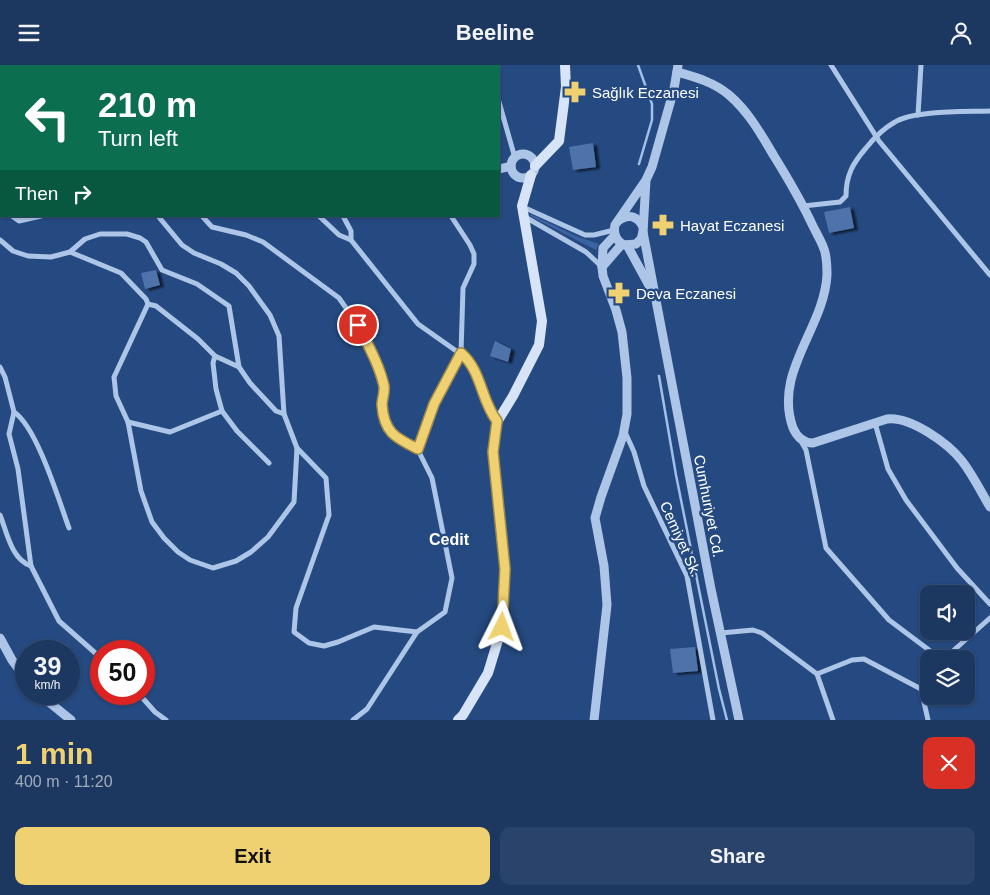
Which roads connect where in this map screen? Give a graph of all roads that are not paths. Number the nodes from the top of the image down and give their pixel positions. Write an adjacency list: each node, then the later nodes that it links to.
1 (565, 65): 11 (main road)
2 (831, 65): 8 (street)
3 (921, 65): 7 (street)
4 (677, 68): 12 (street); 14 (street)
5 (500, 106): 9 (street)
6 (990, 111): 7 (street)
7 (918, 115): 8 (street)
8 (876, 136): 14 (street); 31 (street)
9 (513, 162): 10 (street); 11 (street); 11 (street)
10 (500, 168)
11 (533, 171): 13 (main road)
12 (646, 180): 23 (street); 24 (street, Cumhuriyet Cd.)
13 (522, 206): 22 (main road); 25 (street)
14 (803, 206): 45 (street)
15 (13, 217): 16 (street)
16 (37, 217)
17 (159, 217): 40 (street)
18 (203, 217): 47 (street)
19 (320, 217): 27 (street)
20 (344, 217): 27 (street)
21 (452, 217): 34 (street)
22 (524, 217): 30 (street); 41 (main road)
23 (618, 221): 24 (street); 25 (street)
24 (643, 230): 28 (street); 32 (street, Cumhuriyet Cd.)
25 (614, 232): 28 (street); 30 (street)
26 (0, 240): 29 (street)
27 (351, 240): 34 (street)
28 (625, 245): 30 (street); 32 (street)
29 (70, 252): 33 (street); 37 (street)
30 (602, 267): 44 (street)
31 (990, 275)
32 (655, 296): 56 (street, Cumhuriyet Cd.)
33 (148, 304): 35 (street); 42 (street)
34 (461, 353): 41 (street); 47 (street)
35 (215, 356): 37 (street); 38 (street)
36 (0, 367): 39 (street)
37 (239, 367): 40 (street)
38 (222, 411): 42 (street); 48 (street)
39 (14, 412): 51 (street); 52 (street)
40 (284, 413): 46 (street)
41 (497, 421): 70 (main road)
42 (128, 422): 46 (street)
43 (875, 423): 45 (street); 49 (street); 53 (street)
44 (625, 432): 71 (street); 72 (street, Cemiyet Sk.)
45 (800, 438): 59 (street)
46 (297, 448): 55 (street)
47 (418, 449): 55 (street)
48 (269, 463)
49 (990, 507)
50 (0, 515): 52 (street)
51 (69, 528)
52 (31, 566): 58 (street)
53 (990, 604)
54 (990, 618): 60 (street)
55 (417, 632): 69 (street)
56 (721, 633): 62 (street); 73 (street, Cumhuriyet Cd.)
57 (0, 639): 61 (street)
58 (90, 648)
59 (931, 650)
60 (953, 650)
61 (15, 664)
62 (817, 674): 63 (street); 74 (street)
63 (920, 688)
64 (53, 705): 67 (street)
65 (149, 705): 68 (street)
66 (925, 705): 75 (street)
67 (71, 720)
68 (166, 720)
69 (353, 720)
70 (458, 720)
71 (594, 720)
72 (713, 720)
73 (739, 720)
74 (833, 720)
75 (928, 720)

